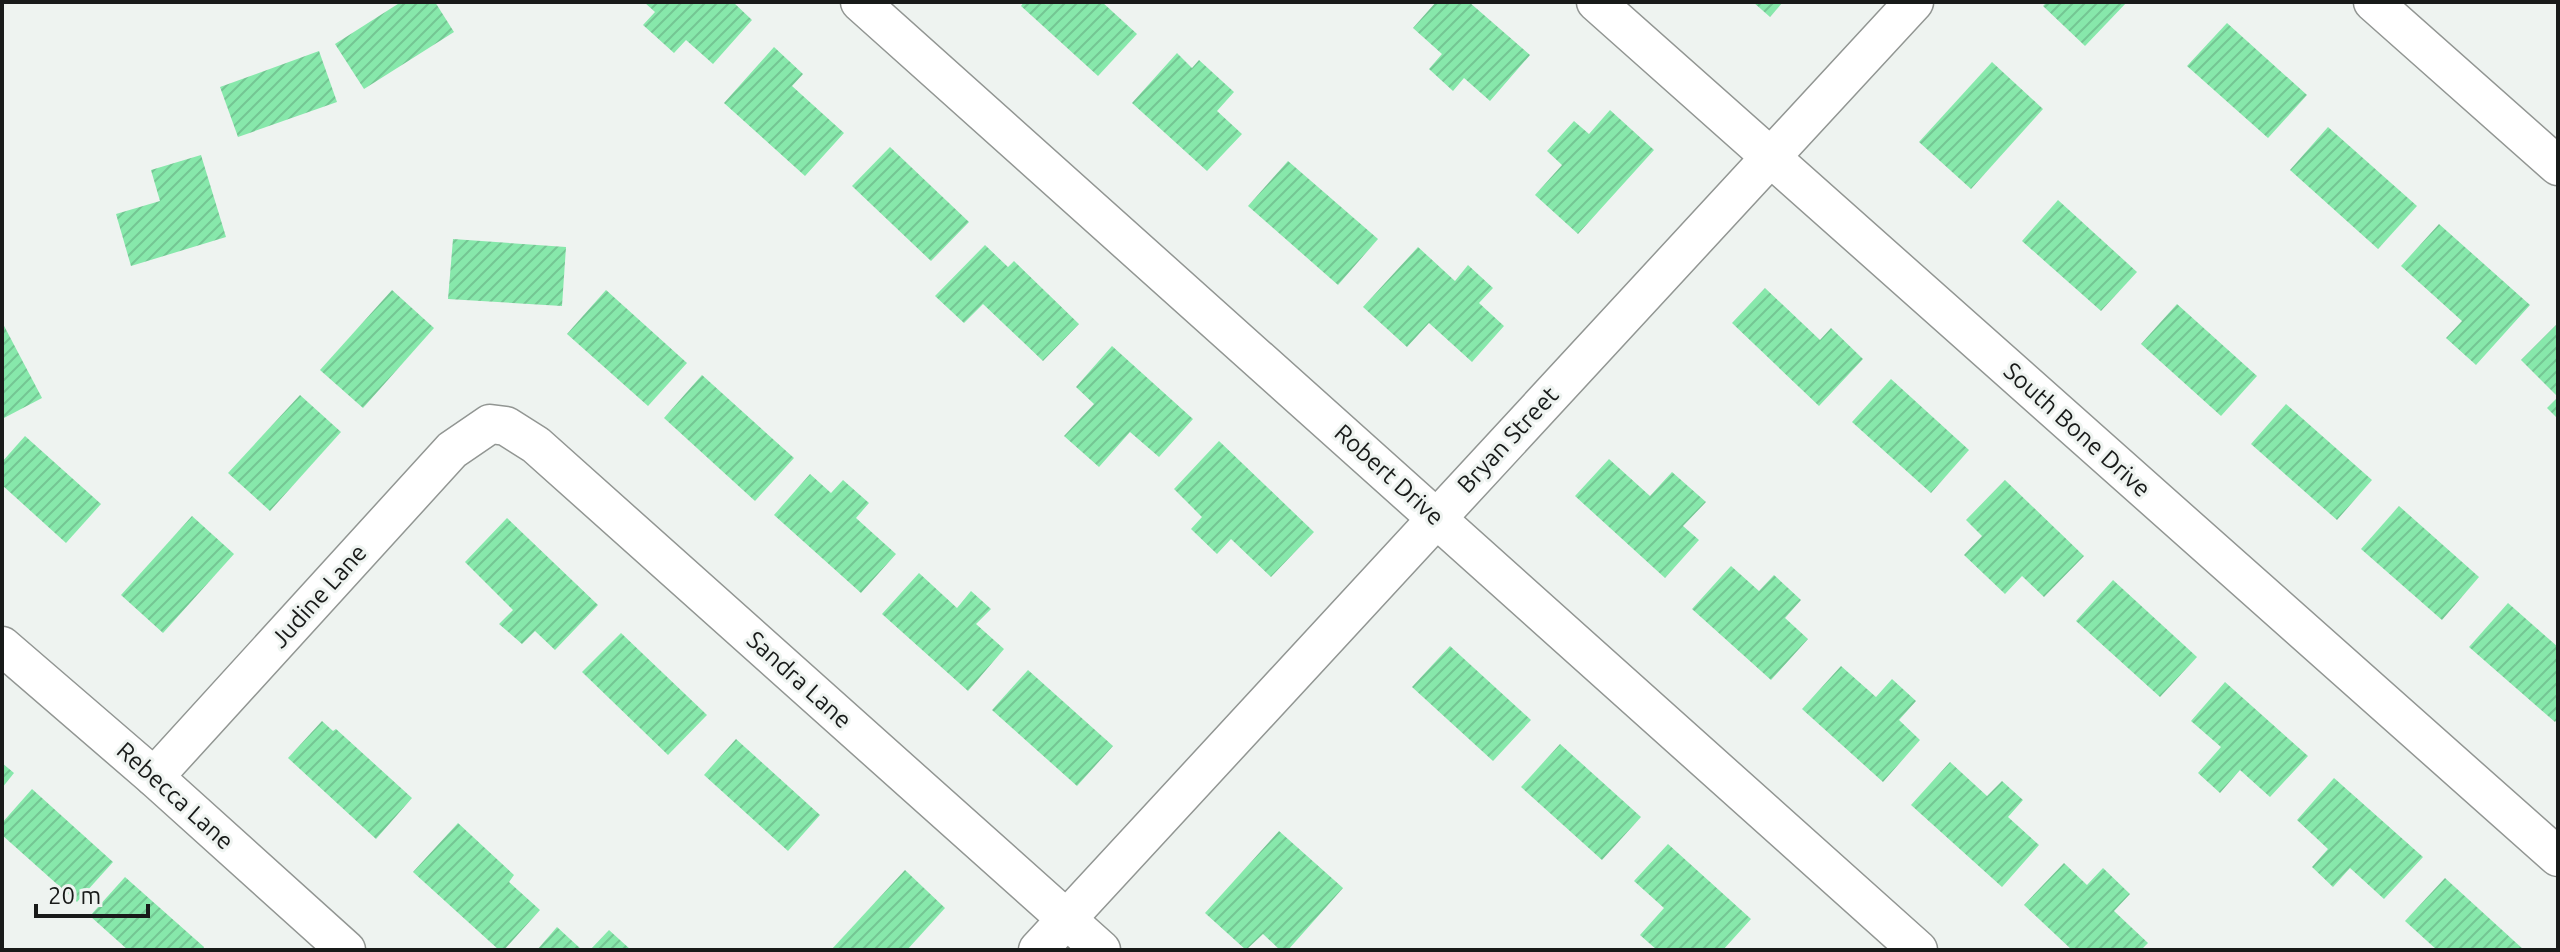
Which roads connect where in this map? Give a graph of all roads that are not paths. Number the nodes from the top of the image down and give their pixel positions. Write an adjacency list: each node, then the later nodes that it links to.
1 (860, 2): 8 (street, Robert Drive)
2 (1596, 2): 5 (street, South Bone Drive)
3 (1914, 2): 5 (street, Bryan Street)
4 (2373, 2): 6 (street)
5 (1770, 158): 8 (street, Bryan Street); 11 (street, South Bone Drive)
6 (2558, 166)
7 (490, 424): 10 (street, Judine Lane); 12 (street, Sandra Lane)
8 (1437, 518): 12 (street, Bryan Street); 16 (street, Robert Drive)
9 (2, 646): 10 (street, Rebecca Lane)
10 (154, 777): 13 (street, Rebecca Lane)
11 (2558, 857)
12 (1067, 919): 14 (street, Bryan Street); 15 (street, Sandra Lane)
13 (346, 950)
14 (1038, 950)
15 (1101, 950)
16 (1918, 950)

